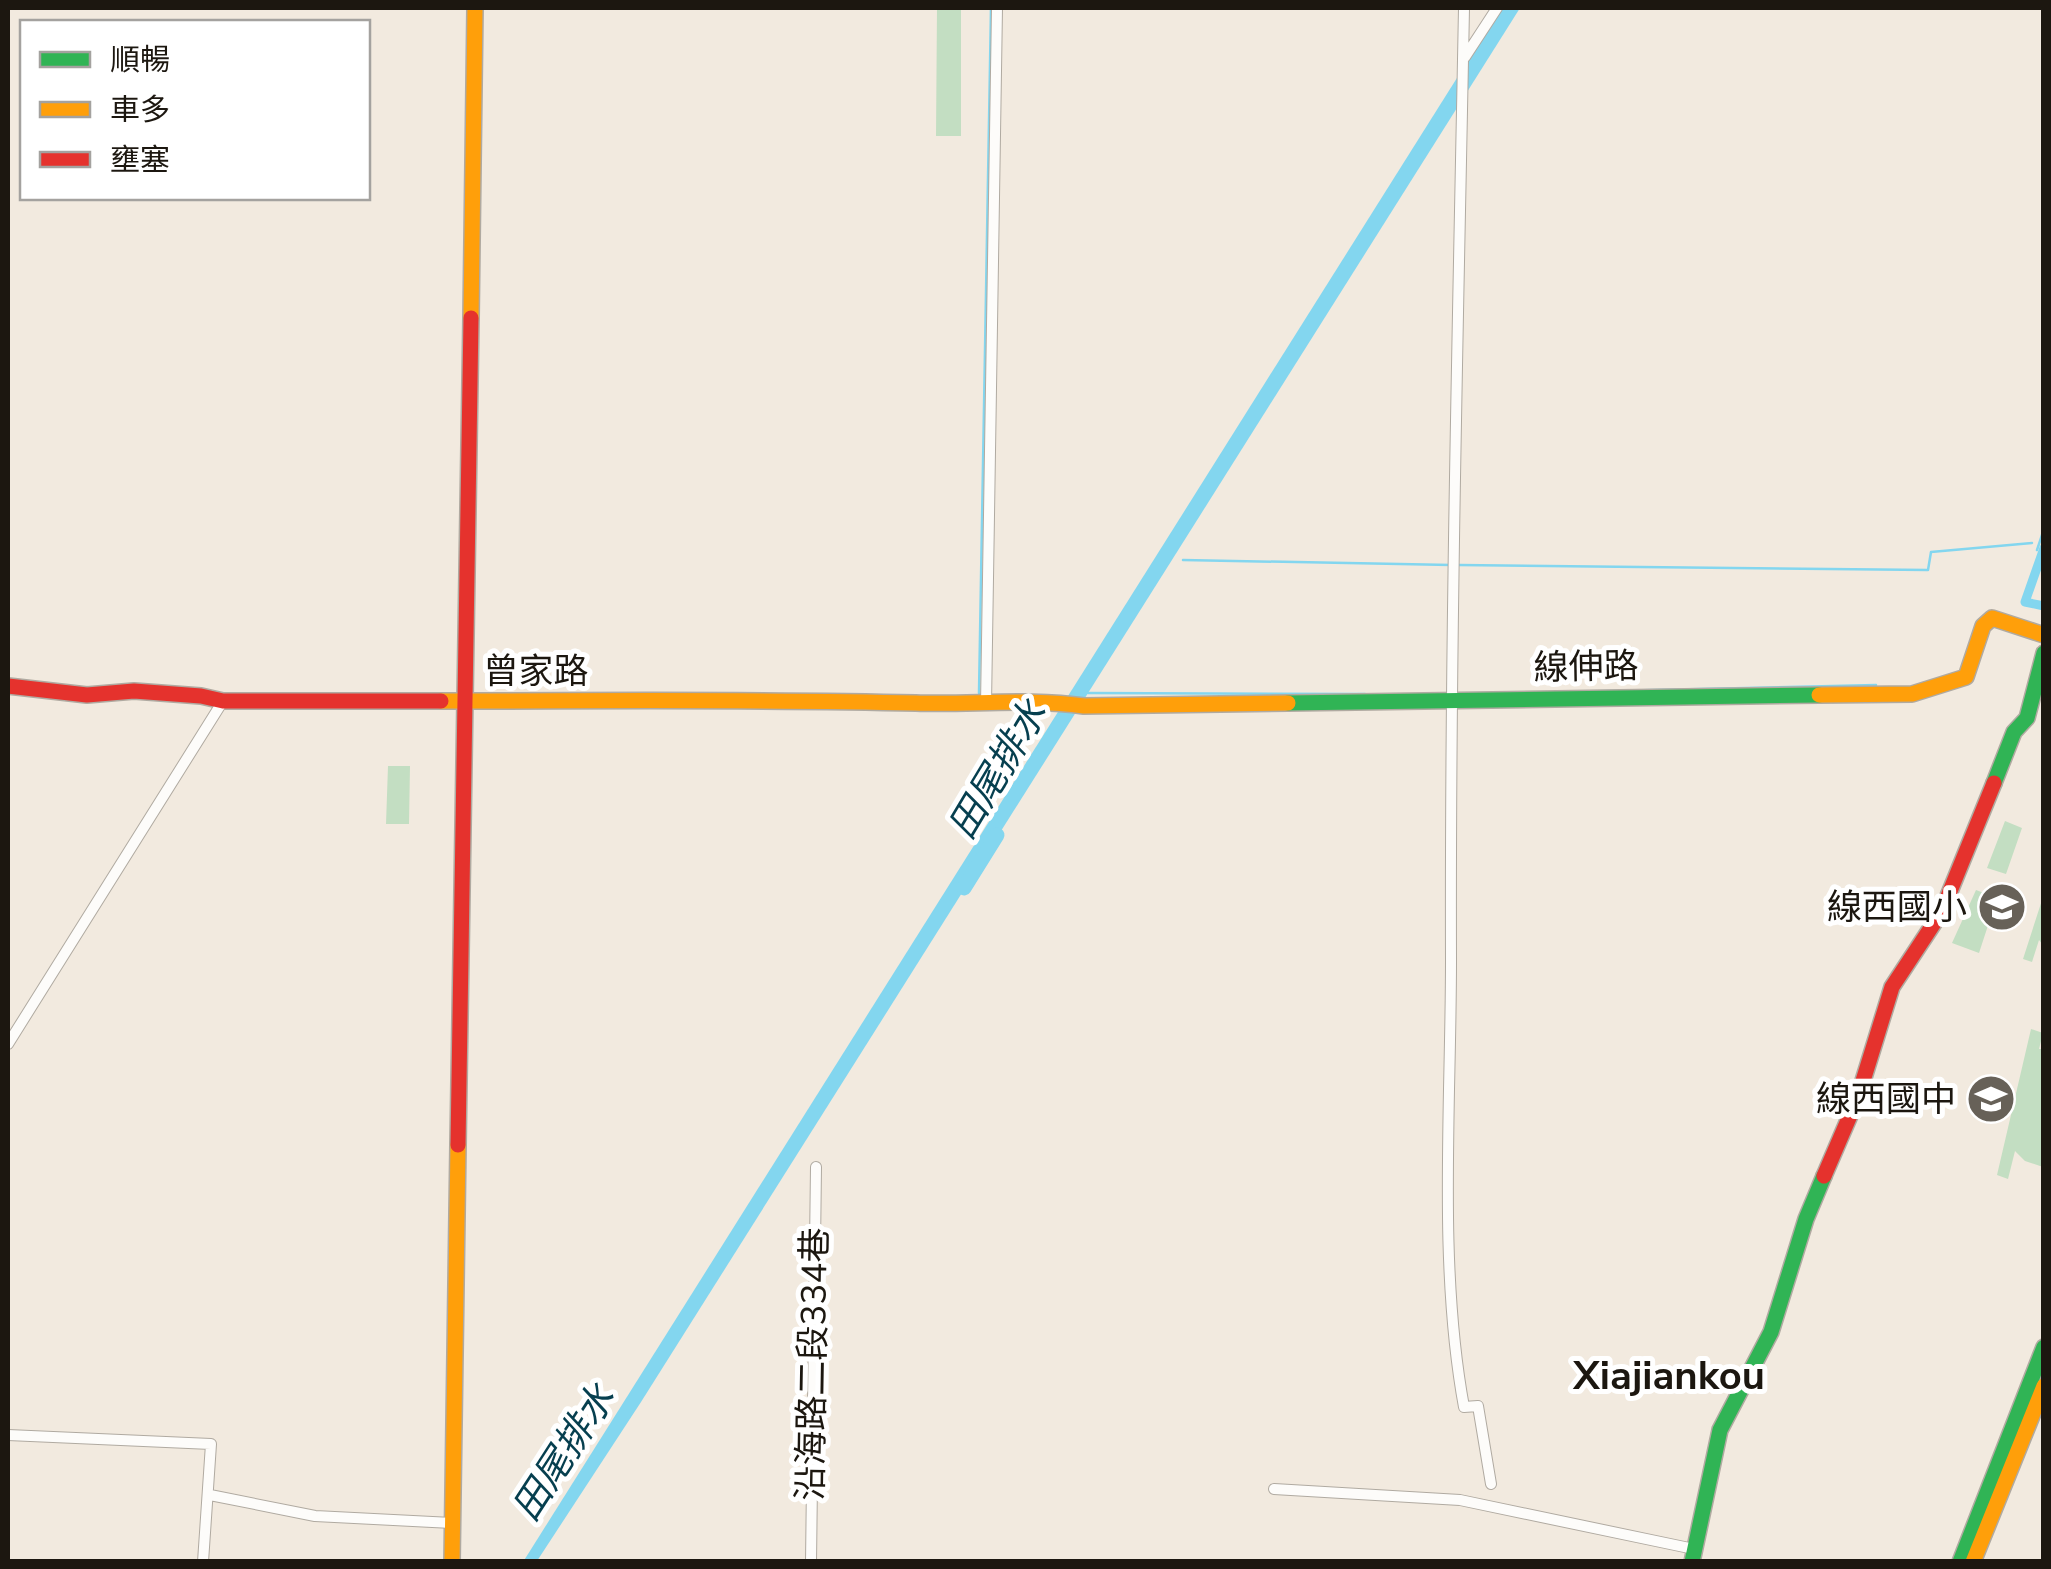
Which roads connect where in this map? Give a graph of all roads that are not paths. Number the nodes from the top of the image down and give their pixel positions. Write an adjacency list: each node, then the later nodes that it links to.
1 (474, 8): 11 (street)
2 (997, 8): 13 (street)
3 (1464, 8): 5 (street)
4 (1497, 8): 5 (street)
5 (1463, 61): 9 (street)
6 (2044, 635): 9 (street, 線伸路)
7 (2044, 653): 14 (street)
8 (8, 686): 10 (street, 曾家路)
9 (1450, 699): 12 (street, 線伸路); 20 (street)
10 (227, 701): 11 (street, 曾家路); 15 (street)
11 (464, 701): 13 (street, 曾家路); 23 (street)
12 (1066, 704): 13 (street, 曾家路)
13 (986, 705)
14 (2036, 718): 24 (street)
15 (8, 1044)
16 (816, 1166): 27 (street, 沿海路二段334巷)
17 (2044, 1347): 28 (street)
18 (2044, 1386): 29 (street)
19 (8, 1435): 22 (street)
20 (1491, 1484)
21 (1274, 1489): 24 (street)
22 (210, 1494): 23 (street); 25 (street)
23 (452, 1523): 26 (street)
24 (1693, 1555)
25 (204, 1562)
26 (452, 1562)
27 (811, 1562)
28 (1960, 1562)
29 (1973, 1562)

